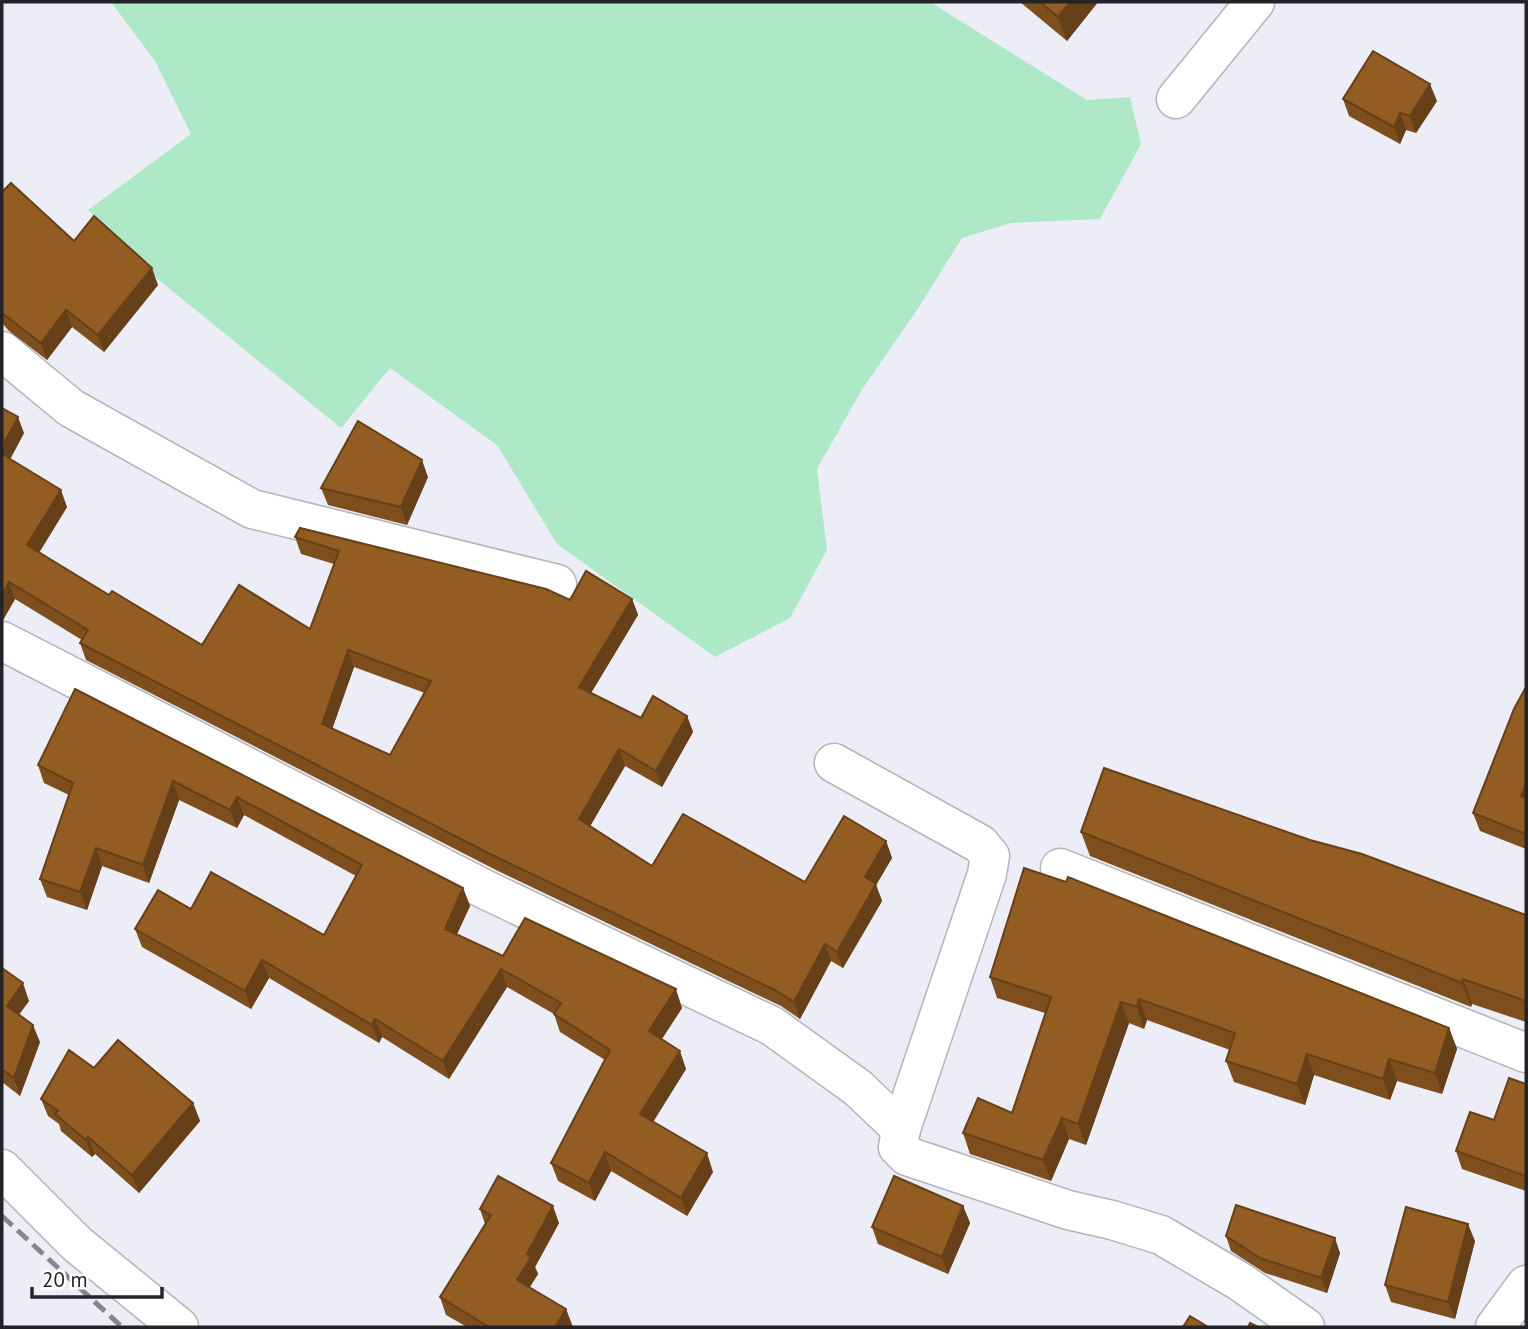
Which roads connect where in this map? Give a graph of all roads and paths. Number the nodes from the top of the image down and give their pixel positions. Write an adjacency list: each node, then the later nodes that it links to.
1 (1255, 2): 2 (street)
2 (1176, 99)
3 (2, 351): 4 (street)
4 (557, 584)
5 (2, 641): 9 (street)
6 (834, 763): 9 (street)
7 (1060, 868): 8 (street)
8 (1526, 1054)
9 (901, 1129): 13 (street)
10 (2, 1169): 12 (street)
11 (1526, 1284): 14 (street)
12 (179, 1327)
13 (1305, 1327)
14 (1495, 1327)

